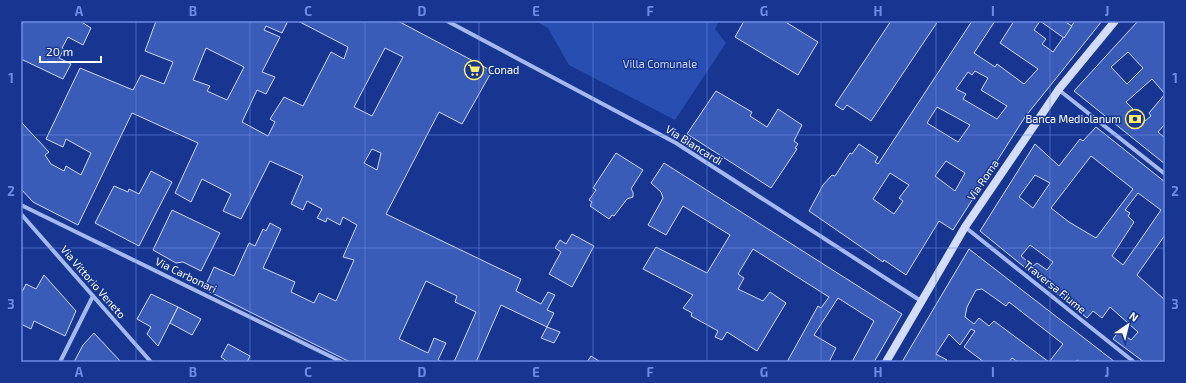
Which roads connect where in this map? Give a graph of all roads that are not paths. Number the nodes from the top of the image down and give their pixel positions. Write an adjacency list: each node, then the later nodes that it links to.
1 (447, 21): 9 (street, Via Biancardi)
2 (1115, 21): 3 (street, Via Roma)
3 (1059, 89): 4 (street); 7 (street, Via Roma)
4 (1165, 174)
5 (21, 205): 12 (street, Via Carbonari)
6 (21, 214): 8 (street, Via Vittorio Veneto)
7 (965, 227): 9 (street, Via Roma); 14 (street, Traversa Fiume)
8 (94, 296): 10 (street); 11 (street, Via Vittorio Veneto)
9 (922, 302): 13 (street, Via Roma)
10 (60, 362)
11 (151, 362)
12 (342, 362)
13 (886, 362)
14 (1134, 362)

